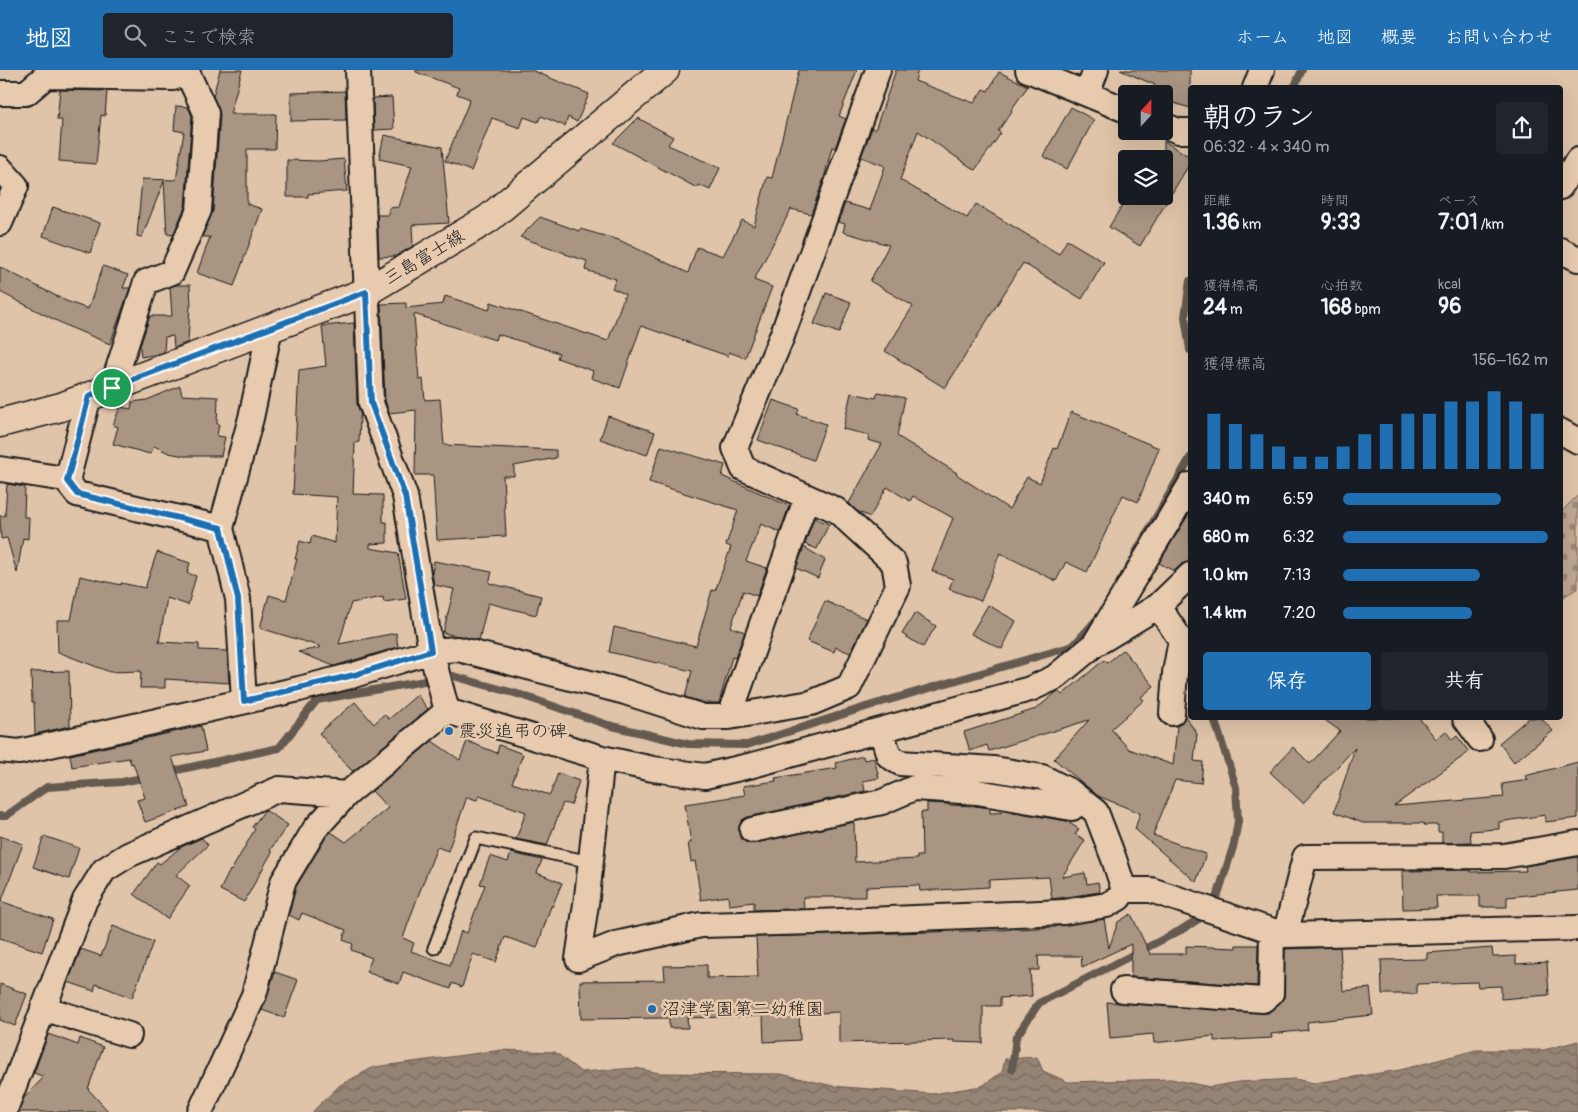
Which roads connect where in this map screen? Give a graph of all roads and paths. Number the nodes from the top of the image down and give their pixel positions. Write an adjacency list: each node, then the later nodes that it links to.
1 (358, 70): 19 (street)
2 (665, 70): 19 (main road, 三島富士線)
3 (878, 70): 28 (street)
4 (1028, 70): 9 (street)
5 (1096, 70): 9 (street)
6 (1262, 70): 7 (street)
7 (1256, 85)
8 (0, 93): 21 (street)
9 (1086, 94): 10 (street)
10 (1118, 107)
11 (1173, 129): 12 (street)
12 (1188, 131)
13 (1578, 160): 15 (street)
14 (0, 168): 16 (street)
15 (1563, 182)
16 (0, 224)
17 (1563, 252): 18 (street)
18 (1578, 259)
19 (366, 292): 20 (main road, 三島富士線); 33 (street)
20 (270, 328): 21 (main road, 三島富士線); 29 (street)
21 (101, 392): 22 (main road, 三島富士線); 26 (street)
22 (0, 423)
23 (1563, 433): 24 (street)
24 (1578, 441)
25 (0, 470): 26 (street)
26 (67, 481): 29 (street)
27 (1188, 488): 32 (street)
28 (807, 497): 37 (street); 37 (street)
29 (221, 528): 34 (street)
30 (1188, 577): 31 (street)
31 (1158, 606): 32 (street); 36 (street)
32 (1094, 645): 39 (street)
33 (431, 651): 34 (street); 35 (street); 37 (street)
34 (244, 701): 41 (street)
35 (447, 711): 42 (street); 43 (street)
36 (1172, 713)
37 (729, 717)
38 (1467, 720): 40 (street)
39 (881, 730): 42 (street); 44 (street)
40 (1480, 739)
41 (0, 750)
42 (602, 758): 47 (street)
43 (347, 794): 53 (street); 56 (street)
44 (1081, 800): 45 (street); 48 (street)
45 (752, 830)
46 (1578, 843): 50 (street)
47 (591, 862): 48 (street); 51 (lane)
48 (1124, 890): 50 (street)
49 (1578, 928): 50 (street)
50 (1278, 933): 52 (street)
51 (434, 948)
52 (1123, 990)
53 (43, 1008): 54 (street); 55 (street)
54 (128, 1035)
55 (4, 1112)
56 (200, 1112)

